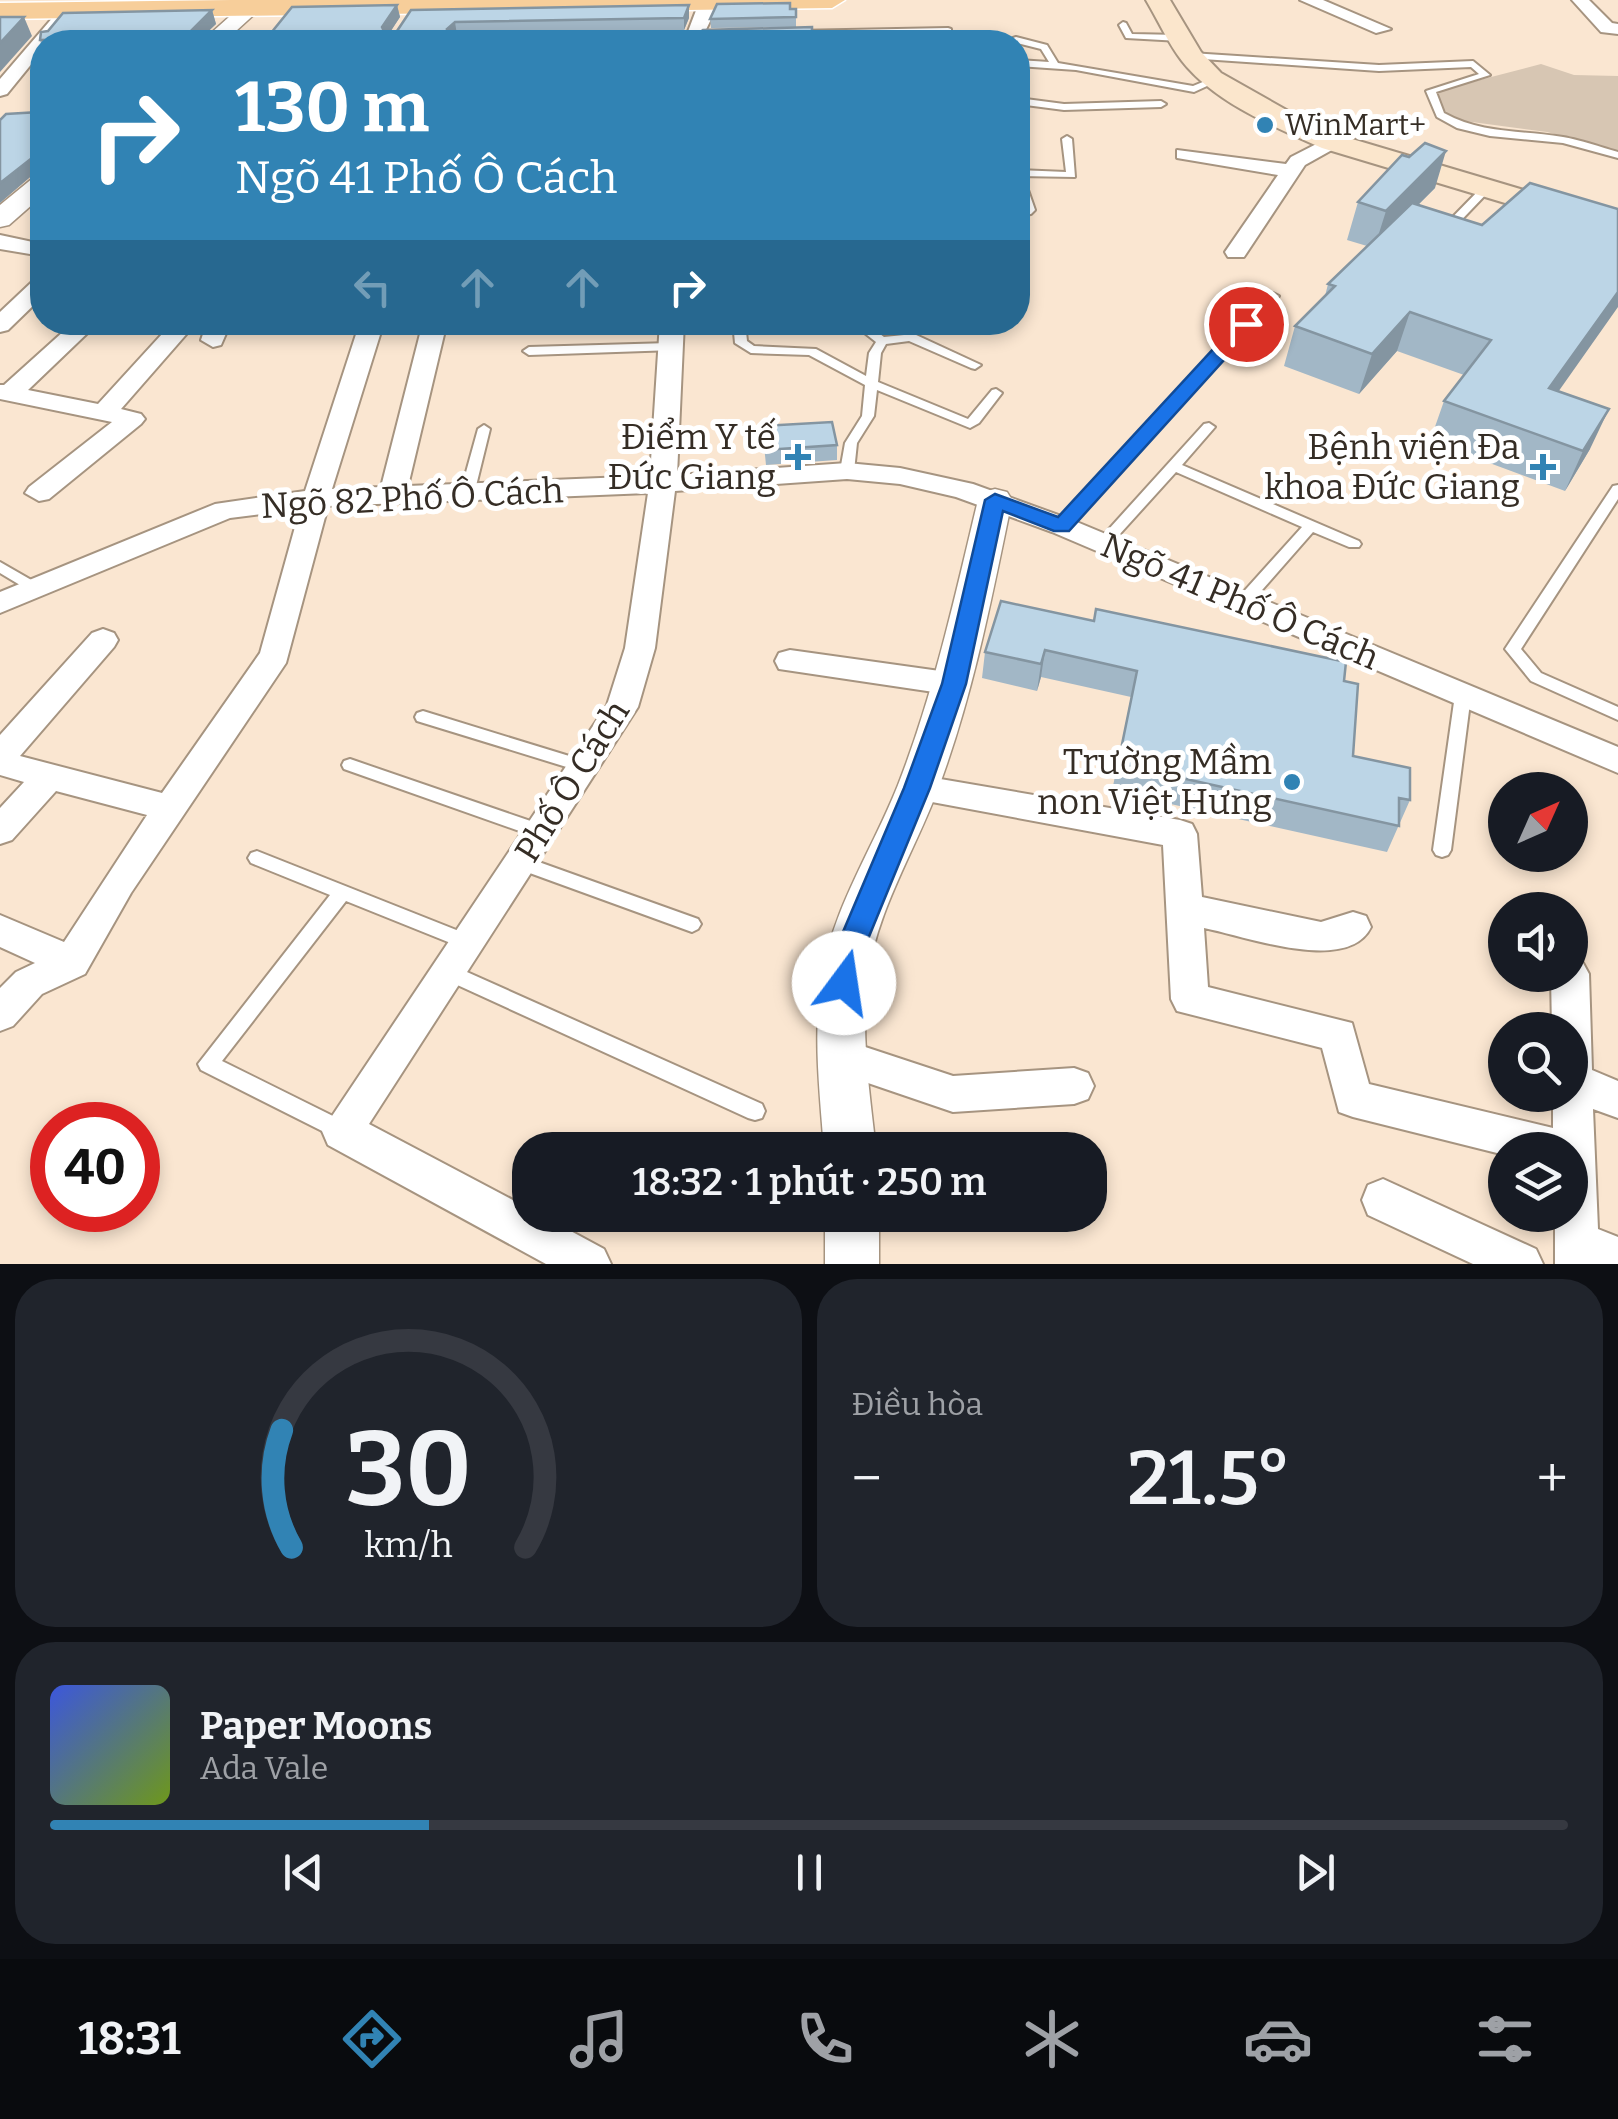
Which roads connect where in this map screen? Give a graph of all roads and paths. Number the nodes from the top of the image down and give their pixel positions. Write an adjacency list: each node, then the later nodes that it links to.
1 (832, 0): 5 (main road)
2 (1158, 0): 18 (main road)
3 (1308, 0): 11 (street)
4 (1580, 0): 10 (street)
5 (706, 2): 6 (main road); 14 (street)
6 (257, 4): 7 (main road); 13 (street)
7 (69, 9): 8 (main road); 12 (street)
8 (0, 11)
9 (1123, 25): 16 (lane)
10 (1618, 28)
11 (1382, 29)
12 (51, 30)
13 (226, 30)
14 (698, 30)
15 (1110, 36): 16 (lane)
16 (1129, 36): 18 (lane)
17 (1030, 44): 21 (lane)
18 (1185, 47): 22 (main road); 29 (lane)
19 (30, 55): 23 (street)
20 (1030, 63): 21 (lane)
21 (1054, 64): 22 (lane)
22 (1215, 80): 27 (main road)
23 (0, 90)
24 (1030, 103): 25 (lane)
25 (1162, 104)
26 (1067, 139): 31 (lane)
27 (1332, 142): 30 (street); 32 (main road)
28 (1184, 154): 30 (street)
29 (1618, 156)
30 (1291, 171): 38 (street)
31 (1030, 174)
32 (1487, 188): 35 (main road); 36 (lane)
33 (30, 195): 34 (street)
34 (1, 223): 37 (street)
35 (1618, 228)
36 (1440, 236)
37 (30, 242)
38 (1236, 252)
39 (30, 296): 41 (street)
40 (1273, 296): 68 (lane)
41 (0, 325)
42 (73, 335): 53 (street)
43 (174, 335): 55 (street)
44 (368, 335): 65 (street)
45 (432, 335): 64 (street)
46 (671, 335): 50 (lane); 60 (street, Phố Ô Cách)
47 (741, 335): 52 (lane)
48 (875, 335): 49 (lane)
49 (882, 341): 51 (lane); 52 (lane)
50 (529, 350)
51 (975, 366)
52 (872, 384): 54 (lane); 59 (lane)
53 (5, 393): 55 (street)
54 (996, 394)
55 (106, 411): 62 (street)
56 (484, 428): 63 (lane)
57 (1209, 428): 58 (lane)
58 (1176, 468): 67 (lane); 69 (lane)
59 (846, 471): 60 (street, Ngõ 41 Phố Ô Cách); 66 (street, Ngõ 41 Phố Ô Cách)
60 (662, 484): 63 (street, Ngõ 82 Phố Ô Cách); 84 (street, Phố Ô Cách)
61 (1618, 490): 79 (lane)
62 (39, 493)
63 (467, 494): 64 (street, Ngõ 82 Phố Ô Cách)
64 (392, 496): 65 (street, Ngõ 82 Phố Ô Cách)
65 (316, 498): 72 (street, Ngõ 82 Phố Ô Cách); 87 (street)
66 (995, 500): 68 (street, Ngõ 41 Phố Ô Cách); 77 (street)
67 (1311, 525): 70 (lane); 73 (lane)
68 (1062, 526): 69 (street, Ngõ 41 Phố Ô Cách)
69 (1104, 543): 73 (street, Ngõ 41 Phố Ô Cách)
70 (1354, 544)
71 (0, 567): 72 (lane)
72 (35, 588): 74 (street, Ngõ 82 Phố Ô Cách)
73 (1243, 602): 78 (street, Ngõ 41 Phố Ô Cách)
74 (0, 603)
75 (103, 640): 81 (street)
76 (790, 661): 77 (street)
77 (954, 684): 86 (street)
78 (1463, 695): 82 (street, Ngõ 41 Phố Ô Cách); 90 (lane)
79 (1618, 714)
80 (423, 718): 84 (lane)
81 (0, 760): 85 (street)
82 (1618, 761)
83 (350, 766): 89 (lane)
84 (586, 767): 89 (street, Phố Ô Cách)
85 (50, 776): 87 (street); 88 (street)
86 (917, 788): 94 (street); 102 (street)
87 (169, 808): 99 (street)
88 (0, 830)
89 (542, 832): 92 (street, Phố Ô Cách)
90 (1442, 850)
91 (257, 858): 93 (lane)
92 (522, 863): 95 (lane); 98 (street, Phố Ô Cách)
93 (343, 892): 98 (lane); 107 (lane)
94 (1182, 908): 96 (street); 109 (street)
95 (692, 924)
96 (1353, 927)
97 (0, 930): 99 (street)
98 (468, 942): 100 (street, Phố Ô Cách)
99 (72, 963): 101 (street)
100 (448, 972): 106 (lane); 107 (street, Phố Ô Cách)
101 (0, 1014)
102 (841, 1057): 103 (street); 108 (street)
103 (1074, 1086)
104 (1588, 1087): 105 (street)
105 (1618, 1100)
106 (754, 1111)
107 (342, 1131): 114 (street)
108 (848, 1132)
109 (1489, 1132)
110 (1383, 1200): 116 (street)
111 (852, 1232): 115 (street)
112 (1576, 1253): 113 (street)
113 (1618, 1260)
114 (589, 1264)
115 (852, 1264)
116 (1521, 1264)

